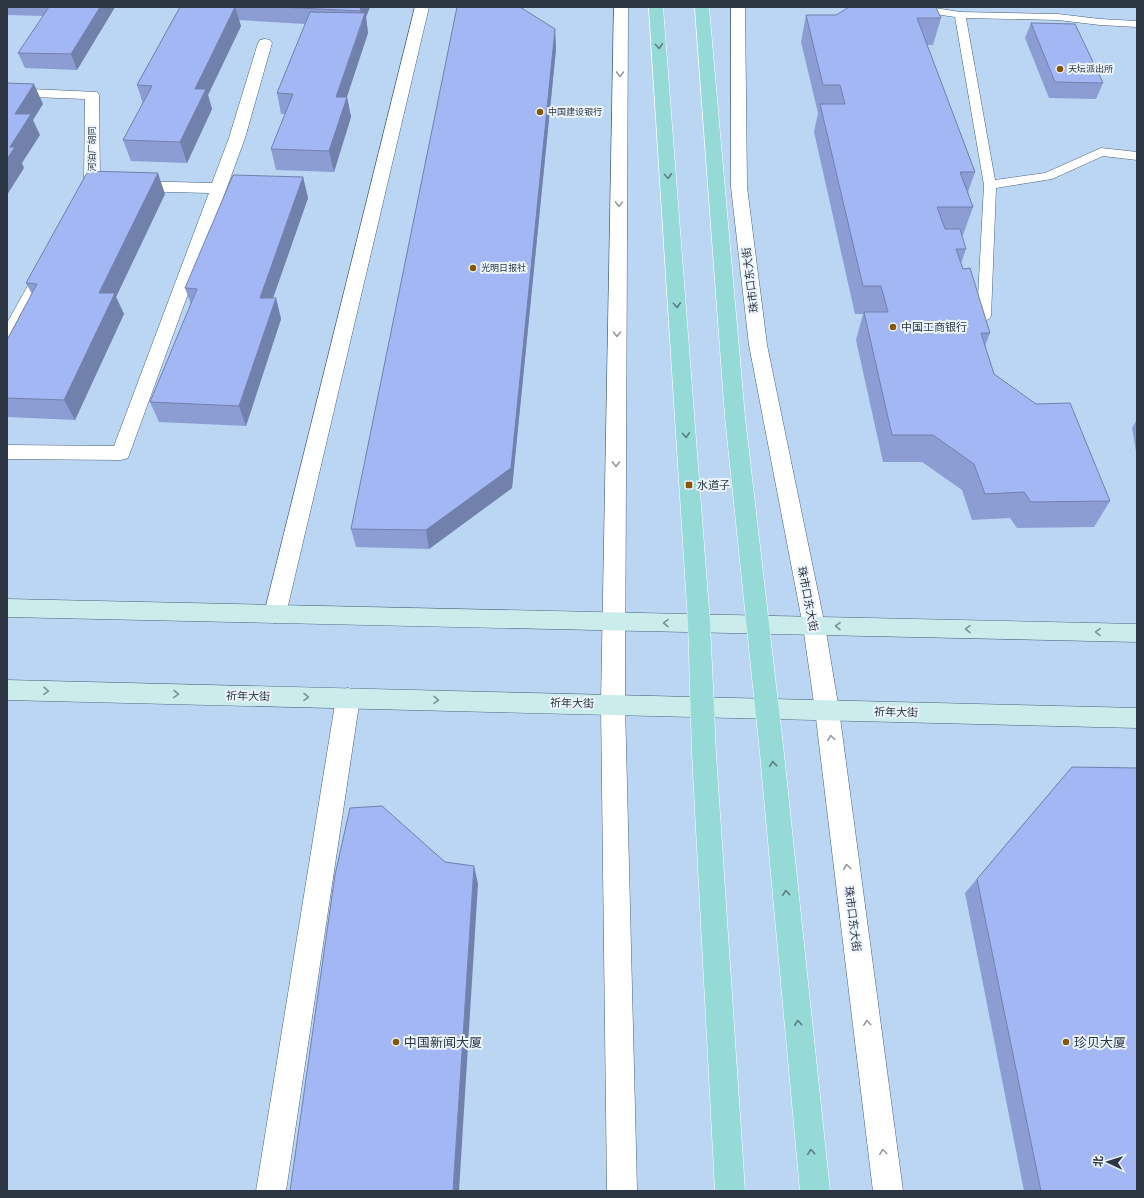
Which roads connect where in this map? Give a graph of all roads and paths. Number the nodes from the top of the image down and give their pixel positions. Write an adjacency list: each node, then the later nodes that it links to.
1 (422, 7): 22 (street)
2 (621, 7): 23 (street, one-way to 23)
3 (656, 7): 24 (main road, one-way to 24)
4 (702, 7): 25 (main road)
5 (738, 7): 26 (street, 珠市口东大街)
6 (909, 7): 7 (lane)
7 (929, 8): 8 (lane)
8 (964, 11): 9 (lane); 14 (lane)
9 (1137, 24)
10 (265, 43): 15 (street)
11 (7, 92): 13 (street, 河泊厂胡同)
12 (1137, 156): 14 (lane)
13 (105, 185): 15 (street); 16 (street, 河泊厂胡同)
14 (990, 185): 18 (lane)
15 (218, 188): 20 (street)
16 (77, 211)
17 (55, 252): 19 (street)
18 (984, 316)
19 (7, 339)
20 (7, 452)
21 (7, 608): 22 (main road)
22 (275, 614): 23 (main road)
23 (614, 622): 24 (main road, one-way to 23); 30 (street)
24 (699, 624): 25 (main road); 31 (main road)
25 (757, 625): 26 (main road); 32 (main road)
26 (814, 626): 27 (main road, one-way to 26); 33 (street, 珠市口东大街)
27 (1137, 633)
28 (7, 690): 29 (main road, 祈年大街, one-way to 29)
29 (348, 698): 30 (main road, 祈年大街, one-way to 30); 35 (street)
30 (613, 704): 31 (main road, 祈年大街); 36 (street)
31 (702, 707): 32 (main road, 祈年大街); 37 (main road)
32 (767, 709): 33 (main road, 祈年大街); 38 (main road, one-way to 32)
33 (827, 710): 34 (main road, 祈年大街); 39 (street, 珠市口东大街, one-way to 33)
34 (1137, 718)
35 (271, 1191)
36 (622, 1191)
37 (730, 1191)
38 (815, 1191)
39 (888, 1191)

